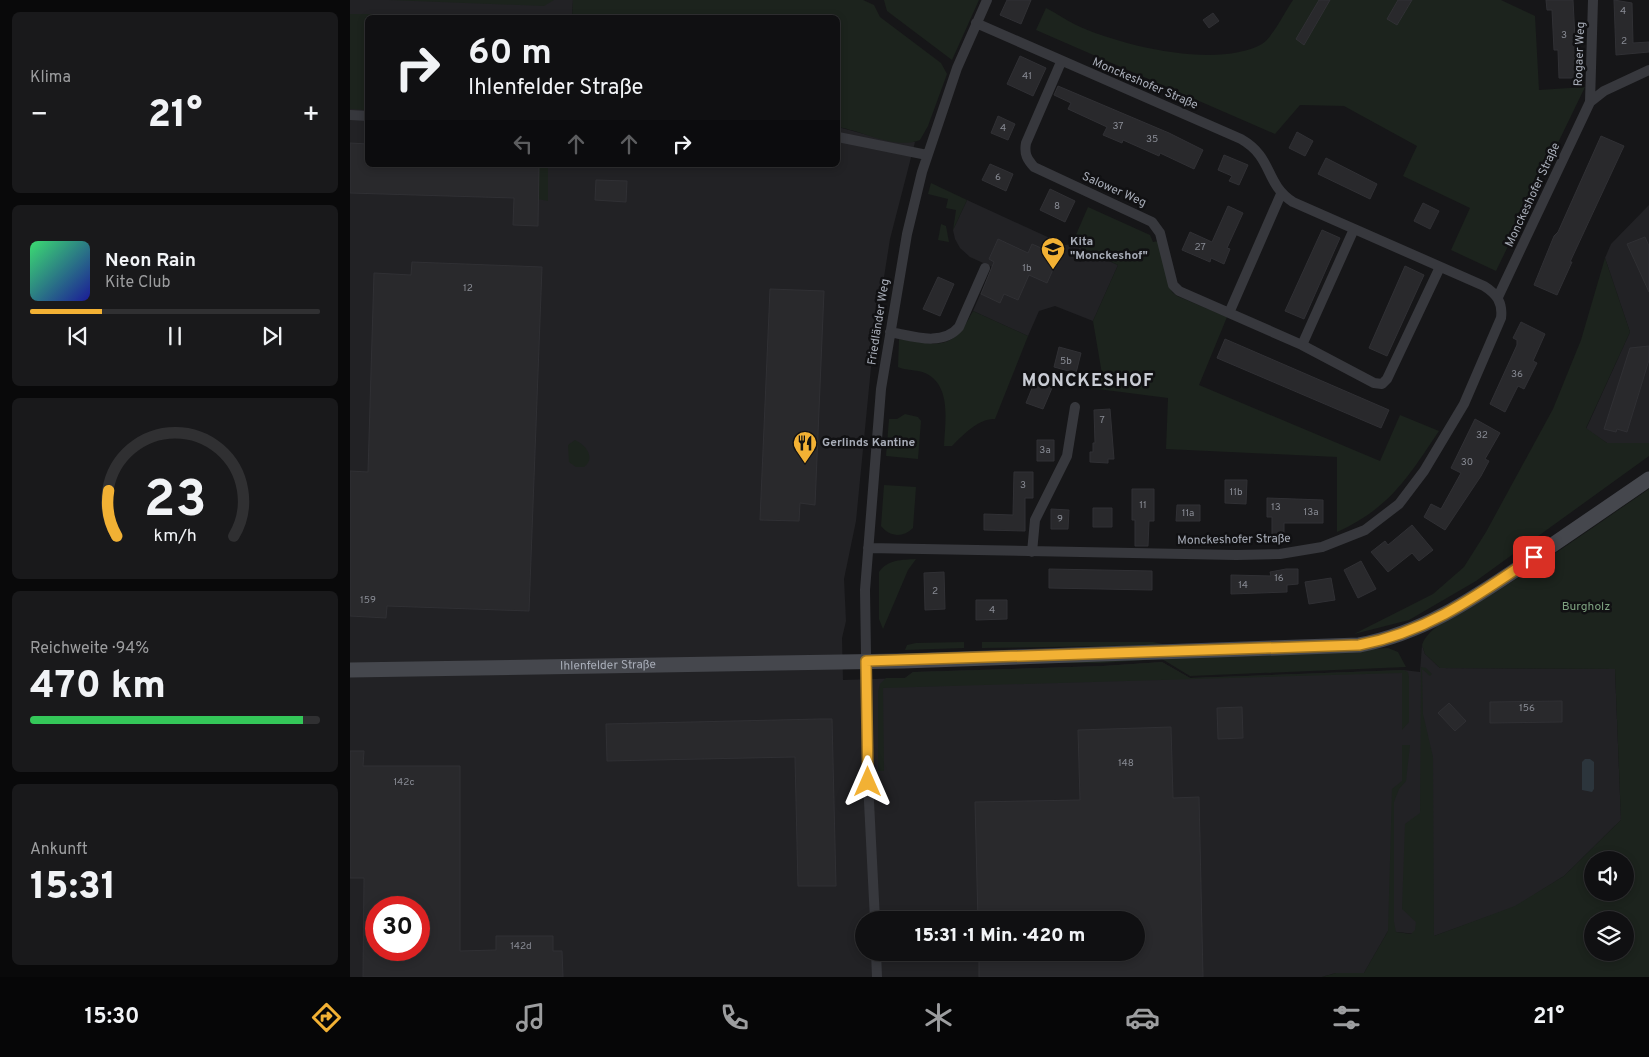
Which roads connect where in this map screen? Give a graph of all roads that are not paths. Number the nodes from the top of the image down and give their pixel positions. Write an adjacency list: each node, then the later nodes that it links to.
1 (987, 0): 3 (street, Friedländer Weg)
2 (1593, 0): 6 (street, Rogaer Weg)
3 (976, 23): 4 (street, Monckeshofer Straße); 10 (street, Friedländer Weg)
4 (1061, 62): 11 (street, Monckeshofer Straße); 16 (street, Salower Weg)
5 (1649, 70): 6 (street, Rogaer Weg)
6 (1590, 102): 15 (street, Monckeshofer Straße)
7 (350, 116): 8 (street)
8 (365, 116)
9 (840, 136): 10 (street)
10 (927, 155): 17 (street, Friedländer Weg)
11 (1281, 194): 12 (street); 16 (street)
12 (1354, 229): 13 (street); 18 (street)
13 (1440, 266): 15 (street); 18 (street, Salower Weg)
14 (985, 268): 17 (street)
15 (1498, 297): 22 (street, Monckeshofer Straße)
16 (1229, 313): 18 (street, Salower Weg)
17 (890, 332): 21 (street, Friedländer Weg)
18 (1302, 344)
19 (1075, 407): 22 (street)
20 (1649, 479): 23 (main road, Ihlenfelder Straße)
21 (868, 548): 22 (street, Monckeshofer Straße); 23 (street, Friedländer Weg)
22 (1032, 552)
23 (866, 661): 24 (main road, Ihlenfelder Straße); 25 (street)
24 (350, 670)
25 (875, 911)
26 (877, 961): 27 (street)
27 (878, 977)

